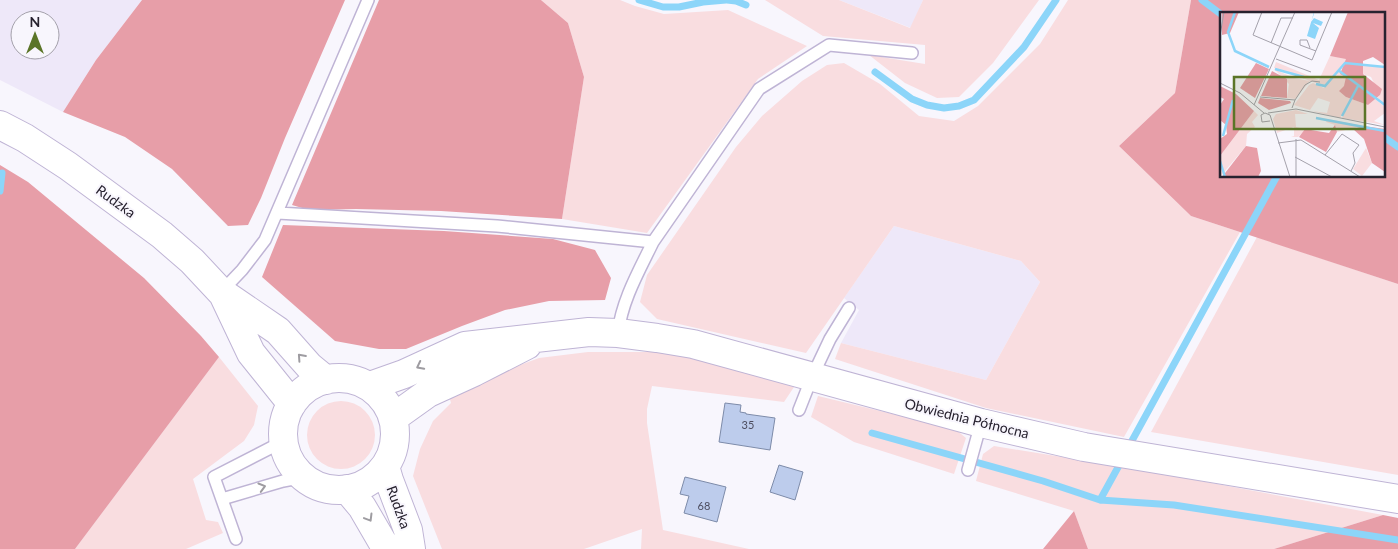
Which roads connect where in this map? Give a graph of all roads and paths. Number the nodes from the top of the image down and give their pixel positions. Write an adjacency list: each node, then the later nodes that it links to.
1 (368, 0): 4 (lane)
2 (912, 53): 5 (lane)
3 (0, 125): 6 (main road, Rudzka)
4 (278, 213): 5 (lane); 6 (lane)
5 (653, 242): 8 (lane)
6 (221, 292): 11 (main road, Rudzka, one-way to 6); 13 (main road, Rudzka)
7 (849, 308): 10 (lane)
8 (618, 334): 9 (main road, Obwiednia Północna); 10 (main road, Obwiednia Północna)
9 (540, 338): 12 (main road, Obwiednia Północna, one-way to 12); 15 (main road, Obwiednia Północna)
10 (812, 377): 14 (lane); 16 (main road, Obwiednia Północna)
11 (326, 380): 12 (main road); 13 (main road)
12 (370, 386): 15 (main road)
13 (292, 404): 17 (main road)
14 (799, 410)
15 (393, 418): 18 (main road)
16 (982, 423): 19 (lane); 23 (main road, Obwiednia Północna)
17 (284, 441): 20 (main road); 22 (lane)
18 (385, 466): 21 (main road); 26 (main road, Rudzka)
19 (968, 470)
20 (304, 477): 21 (main road); 22 (lane, one-way to 20)
21 (347, 489): 25 (main road, Rudzka, one-way to 25)
22 (222, 499): 24 (lane)
23 (1398, 499)
24 (236, 539)
25 (389, 549)
26 (411, 549)

